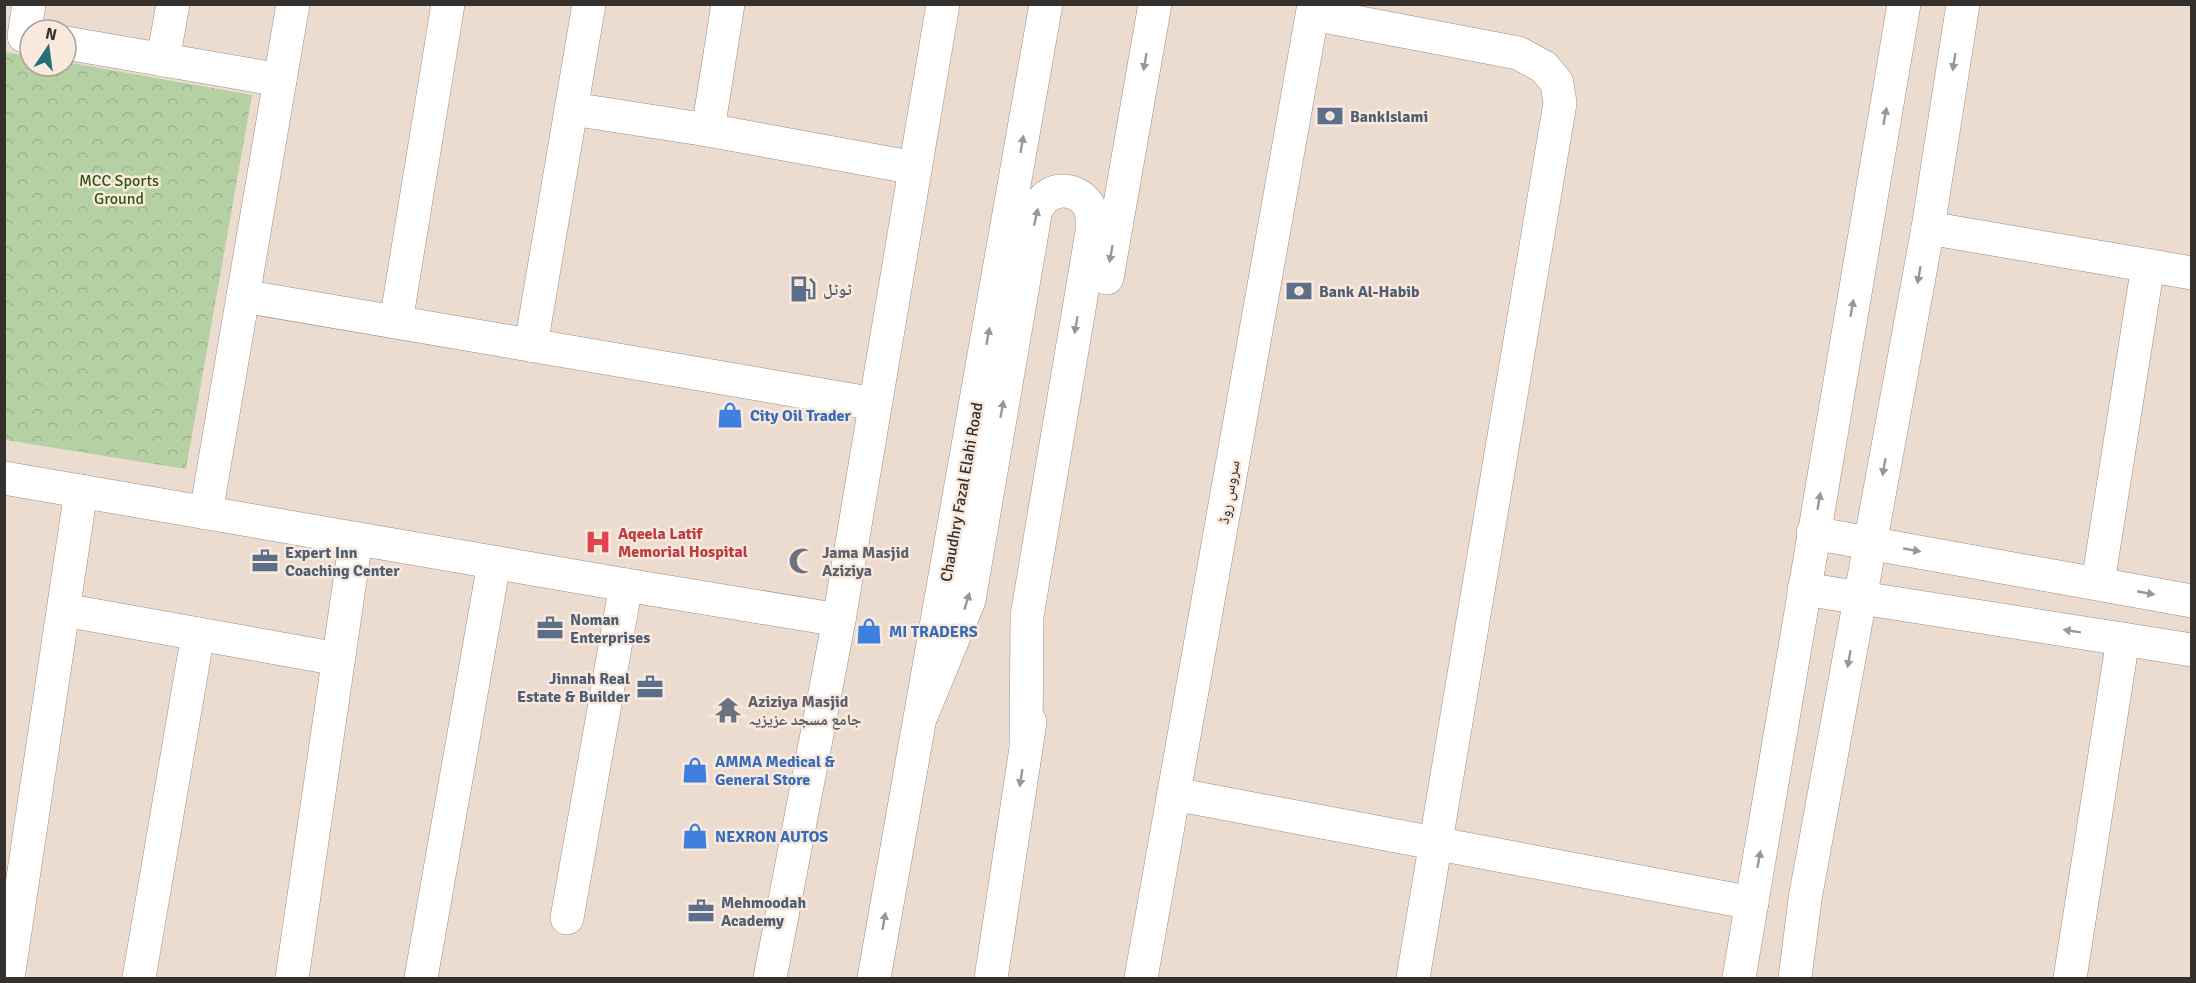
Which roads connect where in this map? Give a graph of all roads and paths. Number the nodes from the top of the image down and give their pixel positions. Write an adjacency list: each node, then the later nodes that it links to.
1 (173, 4): 13 (street)
2 (293, 4): 14 (street)
3 (448, 4): 22 (street)
4 (589, 4): 15 (street)
5 (728, 4): 16 (street)
6 (943, 4): 17 (street)
7 (1046, 4): 43 (street, Chaudhry Fazal Elahi Road, one-way to 7)
8 (1155, 4): 44 (street, one-way to 44)
9 (1904, 4): 28 (street, one-way to 9)
10 (1963, 4): 18 (street, one-way to 18)
11 (1314, 9): 45 (street, سروس روڈ); 46 (street)
12 (78, 45): 13 (street)
13 (163, 60): 14 (street)
14 (280, 80): 21 (street)
15 (572, 109): 16 (street); 23 (street)
16 (708, 130): 17 (street)
17 (915, 168): 24 (street)
18 (1928, 228): 19 (street); 30 (street, one-way to 30)
19 (2148, 265): 20 (street); 32 (street)
20 (2192, 273)
21 (243, 296): 22 (street); 27 (street)
22 (396, 322): 23 (street)
23 (531, 345): 24 (street)
24 (875, 404): 38 (street)
25 (4, 478): 26 (street)
26 (81, 491): 27 (street); 37 (street)
27 (206, 513): 29 (street)
28 (1813, 533): 30 (street); 34 (street)
29 (356, 539): 31 (street); 42 (street)
30 (1870, 542): 32 (street, one-way to 32); 35 (street)
31 (494, 563): 33 (street); 52 (street)
32 (2098, 584): 36 (street, one-way to 36)
33 (626, 585): 38 (street); 48 (street)
34 (1804, 589): 35 (street); 47 (street, one-way to 34)
35 (1860, 598): 40 (street, one-way to 35); 59 (street, one-way to 59)
36 (2192, 602)
37 (64, 610): 39 (street); 49 (street)
38 (840, 620): 53 (street)
39 (198, 634): 42 (street); 50 (street)
40 (2123, 639): 41 (street); 60 (street)
41 (2192, 650)
42 (338, 659): 51 (street)
43 (922, 714): 44 (street, one-way to 44); 54 (street, Chaudhry Fazal Elahi Road, one-way to 43)
44 (1026, 744): 55 (street, one-way to 55)
45 (1174, 794): 46 (street); 56 (street, سروس روڈ)
46 (1436, 844): 47 (street); 57 (street)
47 (1752, 903): 58 (street)
48 (567, 918)
49 (8, 978)
50 (140, 978)
51 (292, 978)
52 (421, 978)
53 (771, 978)
54 (874, 978)
55 (991, 978)
56 (1142, 978)
57 (1413, 978)
58 (1739, 978)
59 (1795, 978)
60 (2070, 978)

